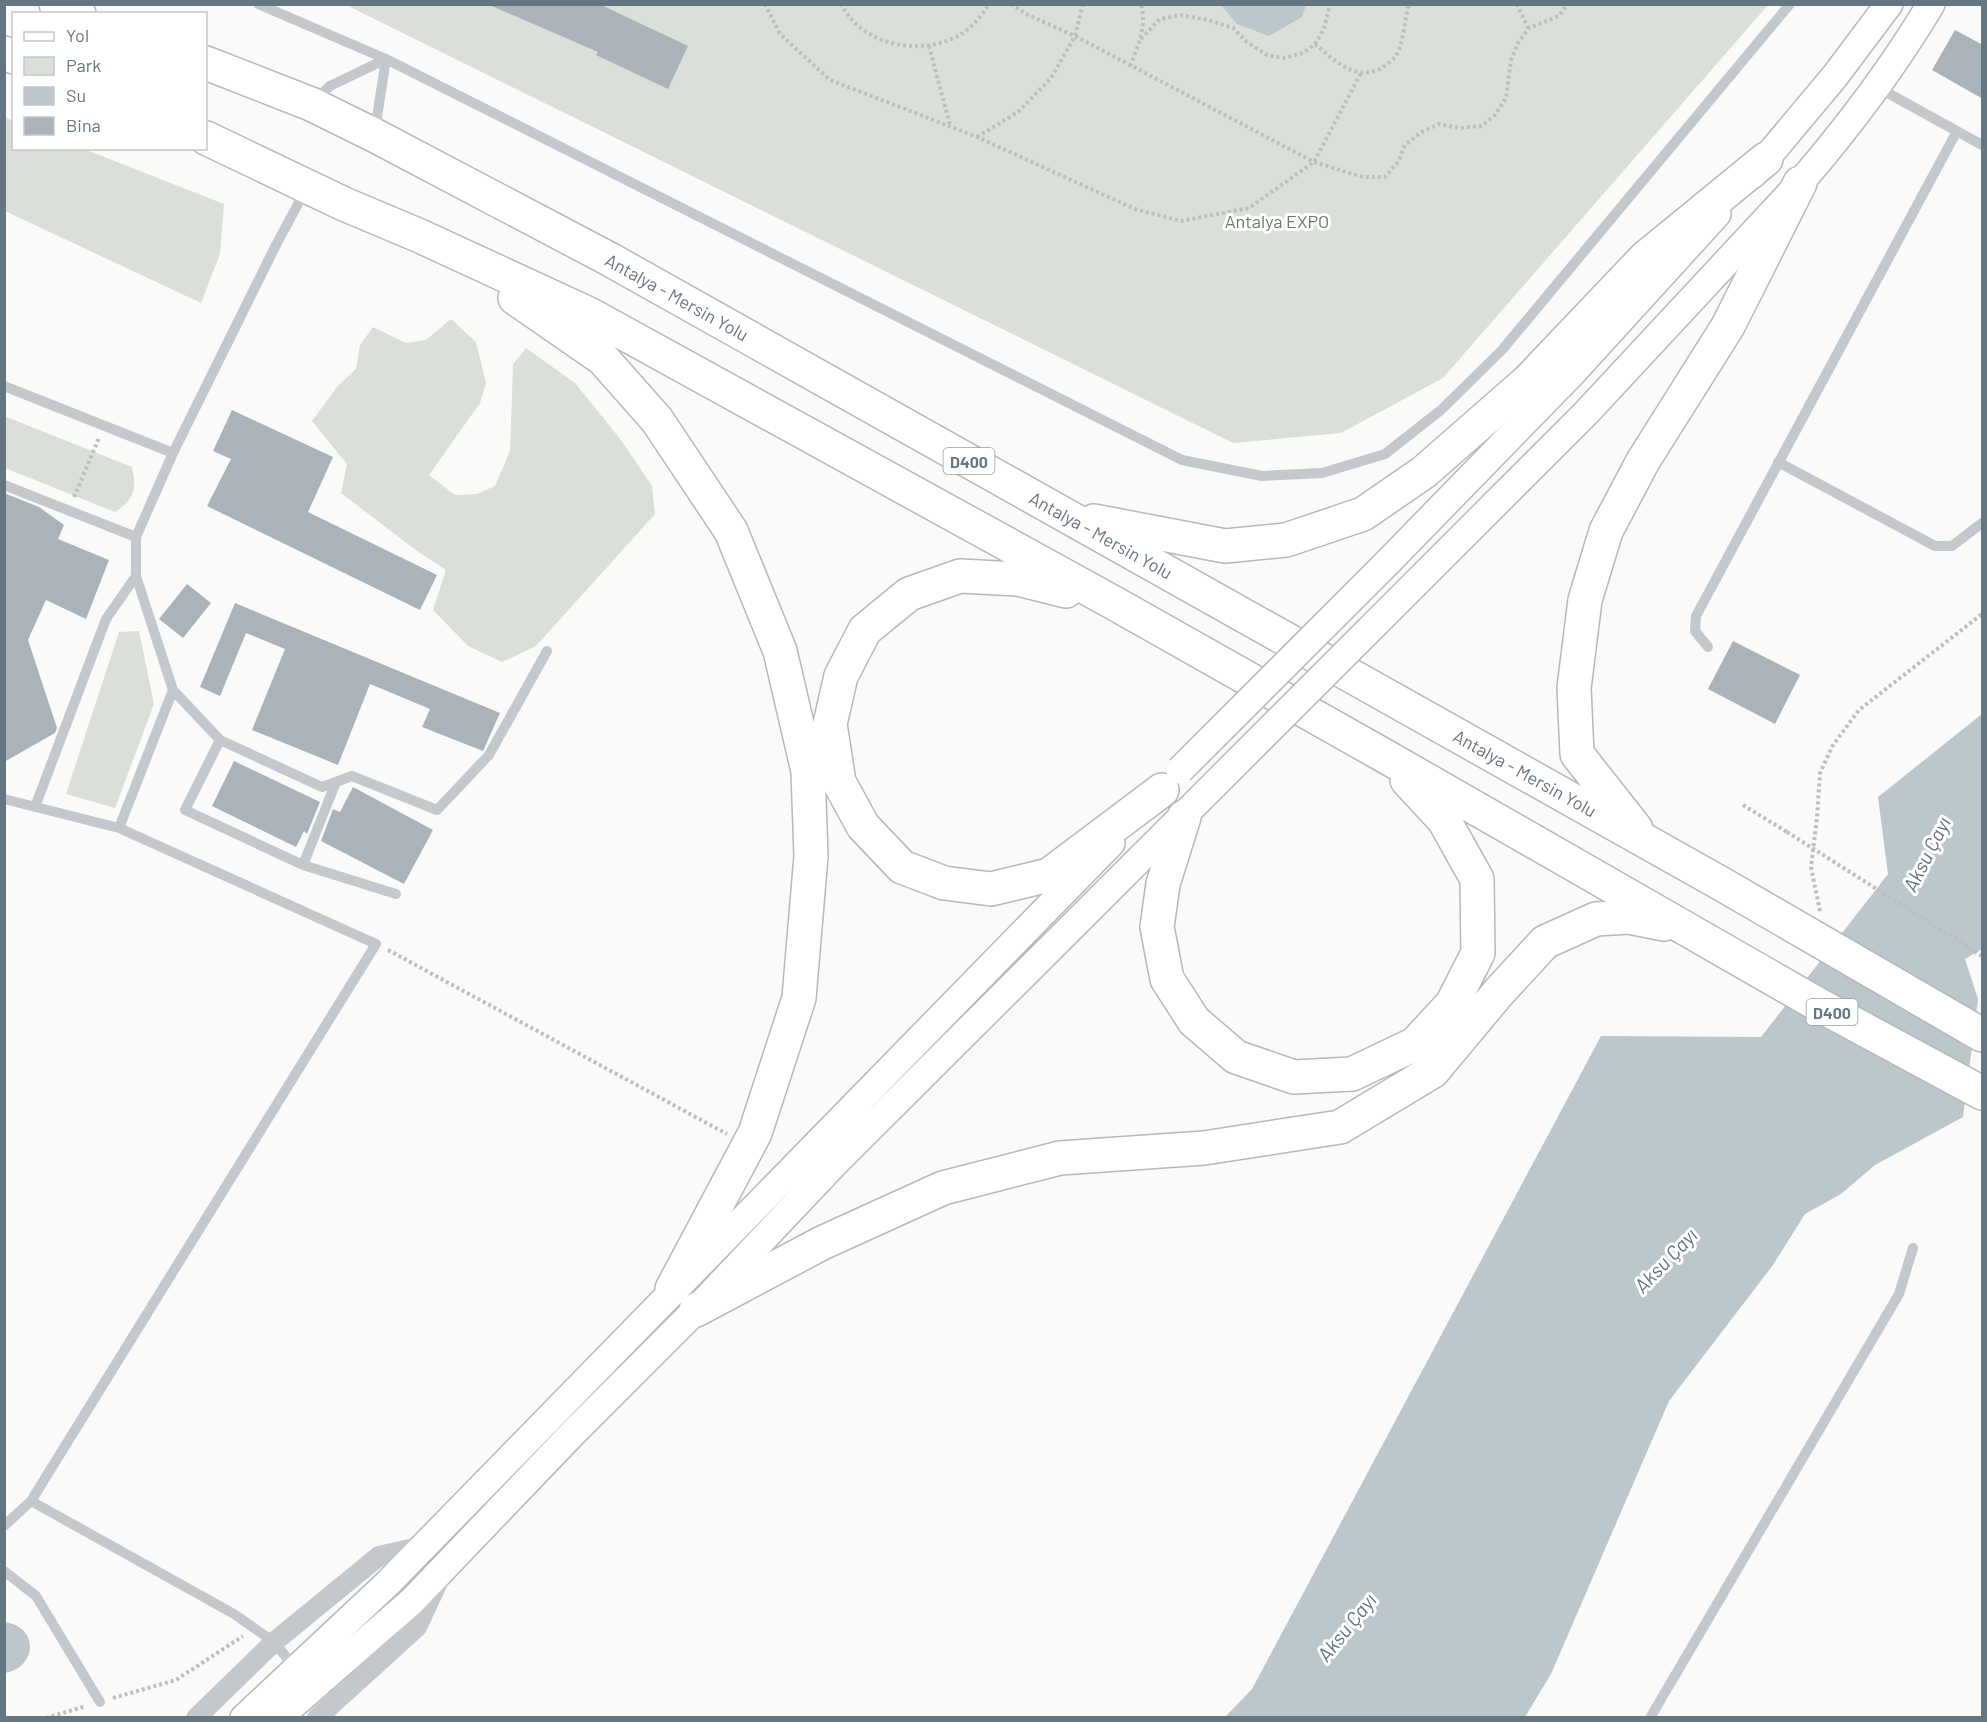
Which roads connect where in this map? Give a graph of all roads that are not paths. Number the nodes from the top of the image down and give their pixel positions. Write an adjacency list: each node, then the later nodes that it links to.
1 (56, 4): 6 (highway)
2 (258, 4): 7 (lane)
3 (1790, 4): 7 (lane)
4 (1889, 4): 15 (main road)
5 (1931, 4): 9 (main road)
6 (74, 12)
7 (386, 59): 10 (lane); 12 (lane)
8 (207, 63): 10 (highway, Antalya - Mersin Yolu / D400)
9 (1877, 87): 11 (lane); 16 (main road)
10 (311, 104): 12 (highway, Antalya - Mersin Yolu / D400)
11 (1957, 131): 14 (lane); 21 (lane)
12 (374, 135): 23 (highway, Antalya - Mersin Yolu / D400)
13 (207, 138): 17 (highway, D400)
14 (1983, 145)
15 (1766, 159): 23 (highway); 33 (main road, bridge)
16 (1800, 183): 37 (main road, bridge); 39 (highway)
17 (308, 186): 18 (highway, D400); 20 (lane)
18 (420, 236): 27 (highway, D400); 46 (highway)
19 (4, 386): 20 (lane)
20 (173, 453): 25 (lane)
21 (1778, 462): 24 (lane); 28 (lane)
22 (4, 485): 25 (lane)
23 (1064, 515): 39 (highway, Antalya - Mersin Yolu / D400)
24 (1983, 523)
25 (136, 537): 26 (lane)
26 (136, 576): 30 (lane); 36 (lane)
27 (1114, 603): 32 (highway, D400); 33 (highway)
28 (1708, 647)
29 (547, 651): 34 (lane)
30 (173, 690): 31 (lane); 38 (lane)
31 (220, 740): 34 (lane); 40 (lane)
32 (1383, 755): 37 (highway); 42 (highway, D400)
33 (1171, 780): 46 (main road)
34 (336, 782): 40 (lane)
35 (4, 799): 36 (lane)
36 (36, 807): 38 (lane)
37 (1184, 817): 46 (main road)
38 (119, 828): 47 (lane)
39 (1647, 842): 43 (highway, Antalya - Mersin Yolu / D400)
40 (303, 865): 41 (lane)
41 (396, 894)
42 (1683, 927): 44 (highway, D400); 46 (highway)
43 (1983, 1035)
44 (1983, 1093)
45 (1913, 1248): 57 (lane)
46 (684, 1300): 49 (main road); 52 (main road)
47 (31, 1501): 48 (lane); 51 (lane)
48 (4, 1526)
49 (423, 1546): 51 (street); 52 (main road)
50 (4, 1571): 53 (lane)
51 (274, 1642): 52 (lane); 54 (street)
52 (312, 1692): 55 (main road); 56 (main road)
53 (100, 1702)
54 (196, 1718)
55 (244, 1718)
56 (279, 1718)
57 (1650, 1718)

